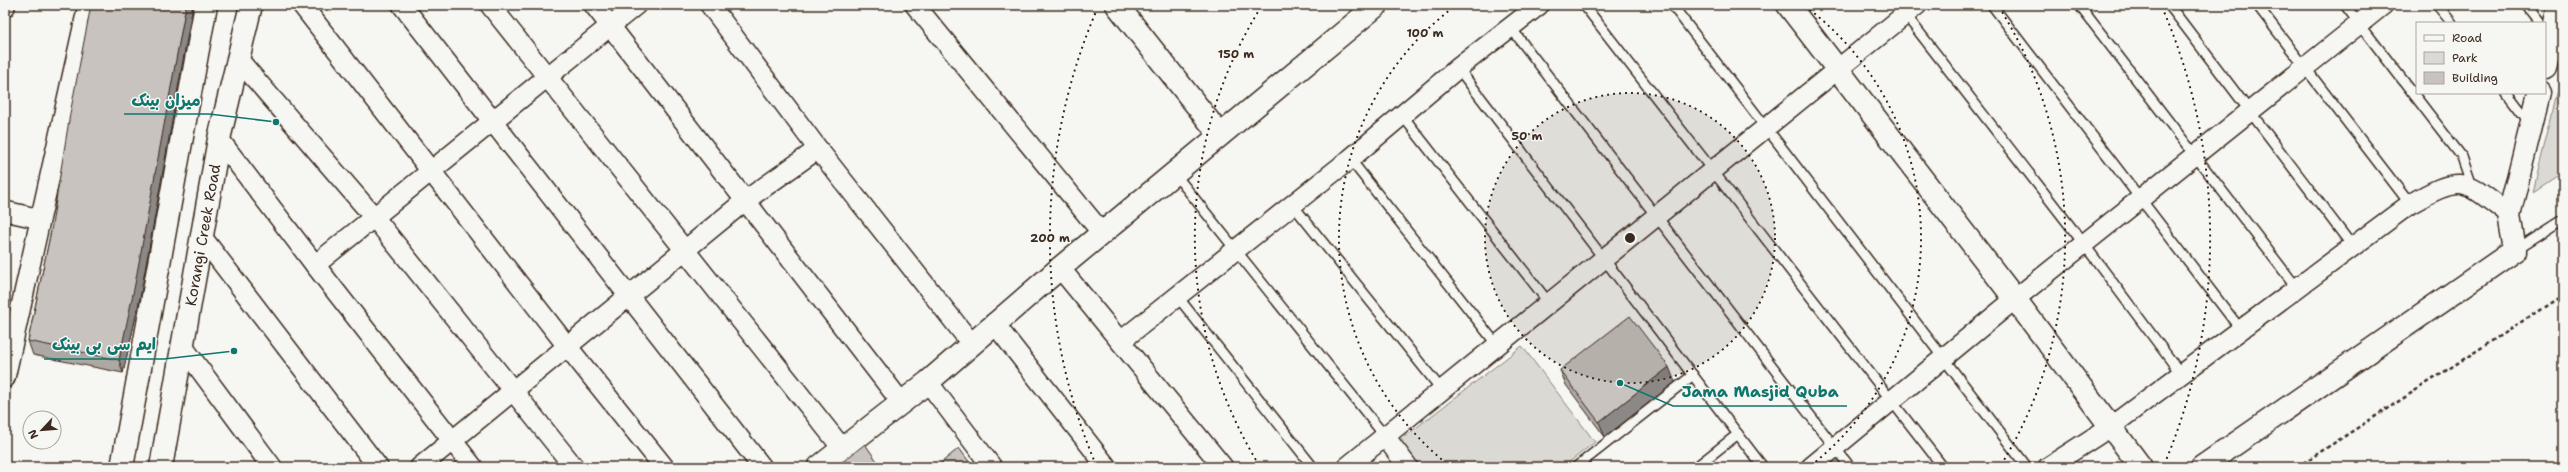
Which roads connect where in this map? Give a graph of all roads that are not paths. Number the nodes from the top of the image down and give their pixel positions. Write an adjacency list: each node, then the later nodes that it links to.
1 (88, 5): 64 (street)
2 (243, 5): 32 (street)
3 (251, 5): 32 (street, Korangi Creek Road)
4 (302, 5): 53 (street)
5 (402, 5): 44 (street)
6 (490, 5): 39 (street)
7 (594, 5): 31 (street)
8 (636, 5): 31 (street)
9 (710, 5): 49 (street)
10 (915, 5): 66 (street)
11 (1117, 5): 47 (street)
12 (1377, 5): 47 (street)
13 (1539, 5): 33 (street)
14 (1584, 5): 52 (lane)
15 (1672, 5): 46 (lane)
16 (1788, 5): 38 (street)
17 (1992, 5): 56 (lane)
18 (2079, 5): 50 (lane)
19 (2169, 5): 42 (lane)
20 (2257, 5): 36 (lane)
21 (2345, 5): 30 (lane)
22 (2383, 5): 30 (street)
23 (2438, 5): 28 (lane)
24 (2526, 5): 29 (lane)
25 (2559, 5): 34 (street)
26 (1907, 8): 38 (street); 68 (lane)
27 (208, 9): 103 (street)
28 (2451, 22)
29 (2539, 22)
30 (2360, 24): 36 (street); 55 (lane)
31 (611, 27): 39 (street); 57 (street)
32 (245, 28): 35 (street, Korangi Creek Road)
33 (1511, 28): 37 (street); 62 (lane)
34 (2546, 28)
35 (238, 59): 48 (street, Korangi Creek Road); 63 (street)
36 (2305, 67): 42 (street); 59 (lane)
37 (1458, 68): 43 (street); 73 (lane)
38 (1836, 69): 46 (street); 79 (street)
39 (548, 78): 44 (street); 72 (street)
40 (2508, 94): 45 (lane)
41 (2540, 94): 45 (street)
42 (2250, 111): 50 (street); 69 (lane)
43 (1402, 115): 51 (street); 80 (lane)
44 (492, 122): 53 (street); 78 (street)
45 (2532, 126): 61 (street)
46 (1764, 128): 52 (street); 88 (lane)
47 (1220, 135): 54 (street)
48 (219, 139): 67 (street, Korangi Creek Road); 74 (street)
49 (818, 149): 57 (street); 84 (street)
50 (2195, 155): 56 (street); 76 (lane)
51 (1350, 159): 58 (street); 85 (lane)
52 (1712, 171): 62 (street); 95 (lane)
53 (431, 172): 63 (street); 86 (street)
54 (1174, 173): 66 (street); 70 (lane)
55 (2472, 186): 59 (street); 61 (street)
56 (2141, 199): 68 (street); 82 (lane)
57 (746, 200): 72 (street); 96 (street)
58 (1292, 204): 70 (street); 93 (lane)
59 (2410, 204): 69 (street)
60 (5, 211): 64 (street)
61 (2509, 215): 71 (street)
62 (1656, 216): 73 (street); 102 (lane)
63 (374, 217): 74 (street); 94 (street)
64 (40, 219): 91 (street)
65 (2563, 220): 71 (lane)
66 (1102, 233): 75 (street)
67 (202, 237): 87 (street, Korangi Creek Road); 106 (street)
68 (2084, 244): 79 (street); 89 (lane)
69 (2353, 247): 76 (street)
70 (1236, 250): 77 (street); 99 (lane)
71 (2515, 250): 128 (street)
72 (684, 252): 78 (street); 101 (street)
73 (1604, 259): 80 (street); 90 (lane)
74 (315, 265): 100 (street)
75 (1060, 268): 81 (street); 83 (street)
76 (2297, 288): 82 (street)
77 (1177, 296): 83 (street); 116 (lane)
78 (628, 297): 86 (street); 111 (street)
79 (2015, 299): 88 (street); 97 (street)
80 (1549, 303): 85 (street)
81 (994, 323): 84 (street); 114 (street)
82 (2241, 330): 89 (street)
83 (1121, 341): 115 (street)
84 (971, 343): 92 (street)
85 (1497, 345): 93 (street)
86 (567, 346): 94 (street); 110 (street)
87 (184, 348): 104 (street, Korangi Creek Road); 105 (street)
88 (1943, 358): 95 (street); 125 (lane)
89 (2181, 374): 97 (street)
90 (1692, 375): 98 (lane); 119 (lane)
91 (5, 378)
92 (928, 382): 96 (street); 113 (street)
93 (1441, 389): 99 (street)
94 (512, 391): 100 (street); 109 (street)
95 (1892, 401): 102 (street); 124 (lane)
96 (901, 402): 101 (street)
97 (2110, 427): 126 (street); 127 (street)
98 (1738, 434): 120 (lane); 121 (lane)
99 (1384, 435): 117 (street); 118 (street)
100 (452, 440): 107 (street); 108 (street)
101 (842, 448): 112 (street)
102 (1835, 448): 122 (street); 123 (lane)
103 (122, 467)
104 (161, 467)
105 (272, 467)
106 (378, 467)
107 (420, 467)
108 (473, 467)
109 (574, 467)
110 (664, 467)
111 (762, 467)
112 (819, 467)
113 (992, 467)
114 (1107, 467)
115 (1223, 467)
116 (1313, 467)
117 (1347, 467)
118 (1408, 467)
119 (1576, 467)
120 (1696, 467)
121 (1763, 467)
122 (1811, 467)
123 (1850, 467)
124 (1943, 467)
125 (2027, 467)
126 (2048, 467)
127 (2141, 467)
128 (2202, 467)

